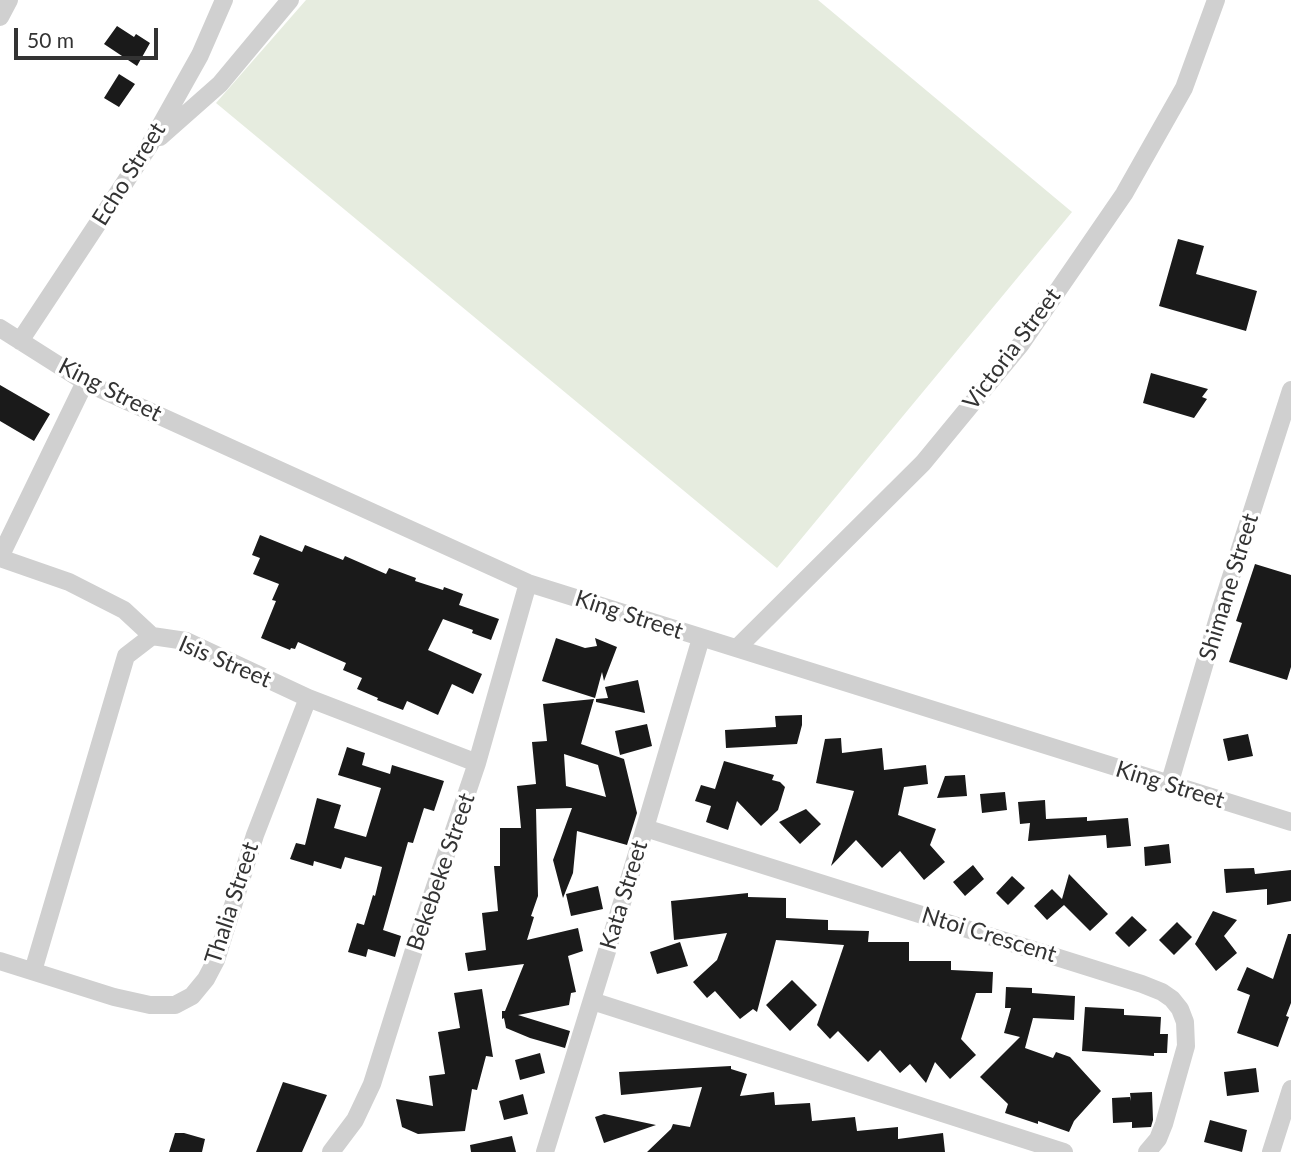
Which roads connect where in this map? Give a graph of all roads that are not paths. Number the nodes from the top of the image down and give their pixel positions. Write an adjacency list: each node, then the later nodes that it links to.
1 (9, 0): 5 (street)
2 (224, 0): 6 (street, Echo Street)
3 (290, 0): 6 (street)
4 (1216, 0): 15 (street, Victoria Street)
5 (0, 17)
6 (149, 146): 8 (street, Echo Street)
7 (0, 328): 8 (street, King Street)
8 (20, 341): 9 (street, King Street)
9 (85, 382): 11 (street); 12 (street, King Street)
10 (1291, 390): 18 (street, Shimane Street)
11 (0, 558): 13 (street)
12 (528, 583): 14 (street, King Street); 17 (street, Bekebeke Street)
13 (152, 636): 16 (street, Isis Street); 22 (street, Isis Street)
14 (701, 638): 15 (street, King Street); 20 (street, Kata Street)
15 (737, 648): 18 (street, King Street)
16 (308, 698): 17 (street, Isis Street); 22 (street, Thalia Street)
17 (477, 762): 25 (street, Bekebeke Street)
18 (1169, 785): 19 (street, King Street)
19 (1291, 822)
20 (645, 828): 23 (street, Kata Street); 28 (street, Ntoi Crescent)
21 (0, 961): 22 (street, Thalia Street)
22 (33, 971)
23 (592, 1001): 26 (street, Kata Street); 27 (street)
24 (1291, 1089): 29 (street)
25 (331, 1152)
26 (545, 1152)
27 (1064, 1152)
28 (1147, 1152)
29 (1271, 1152)

